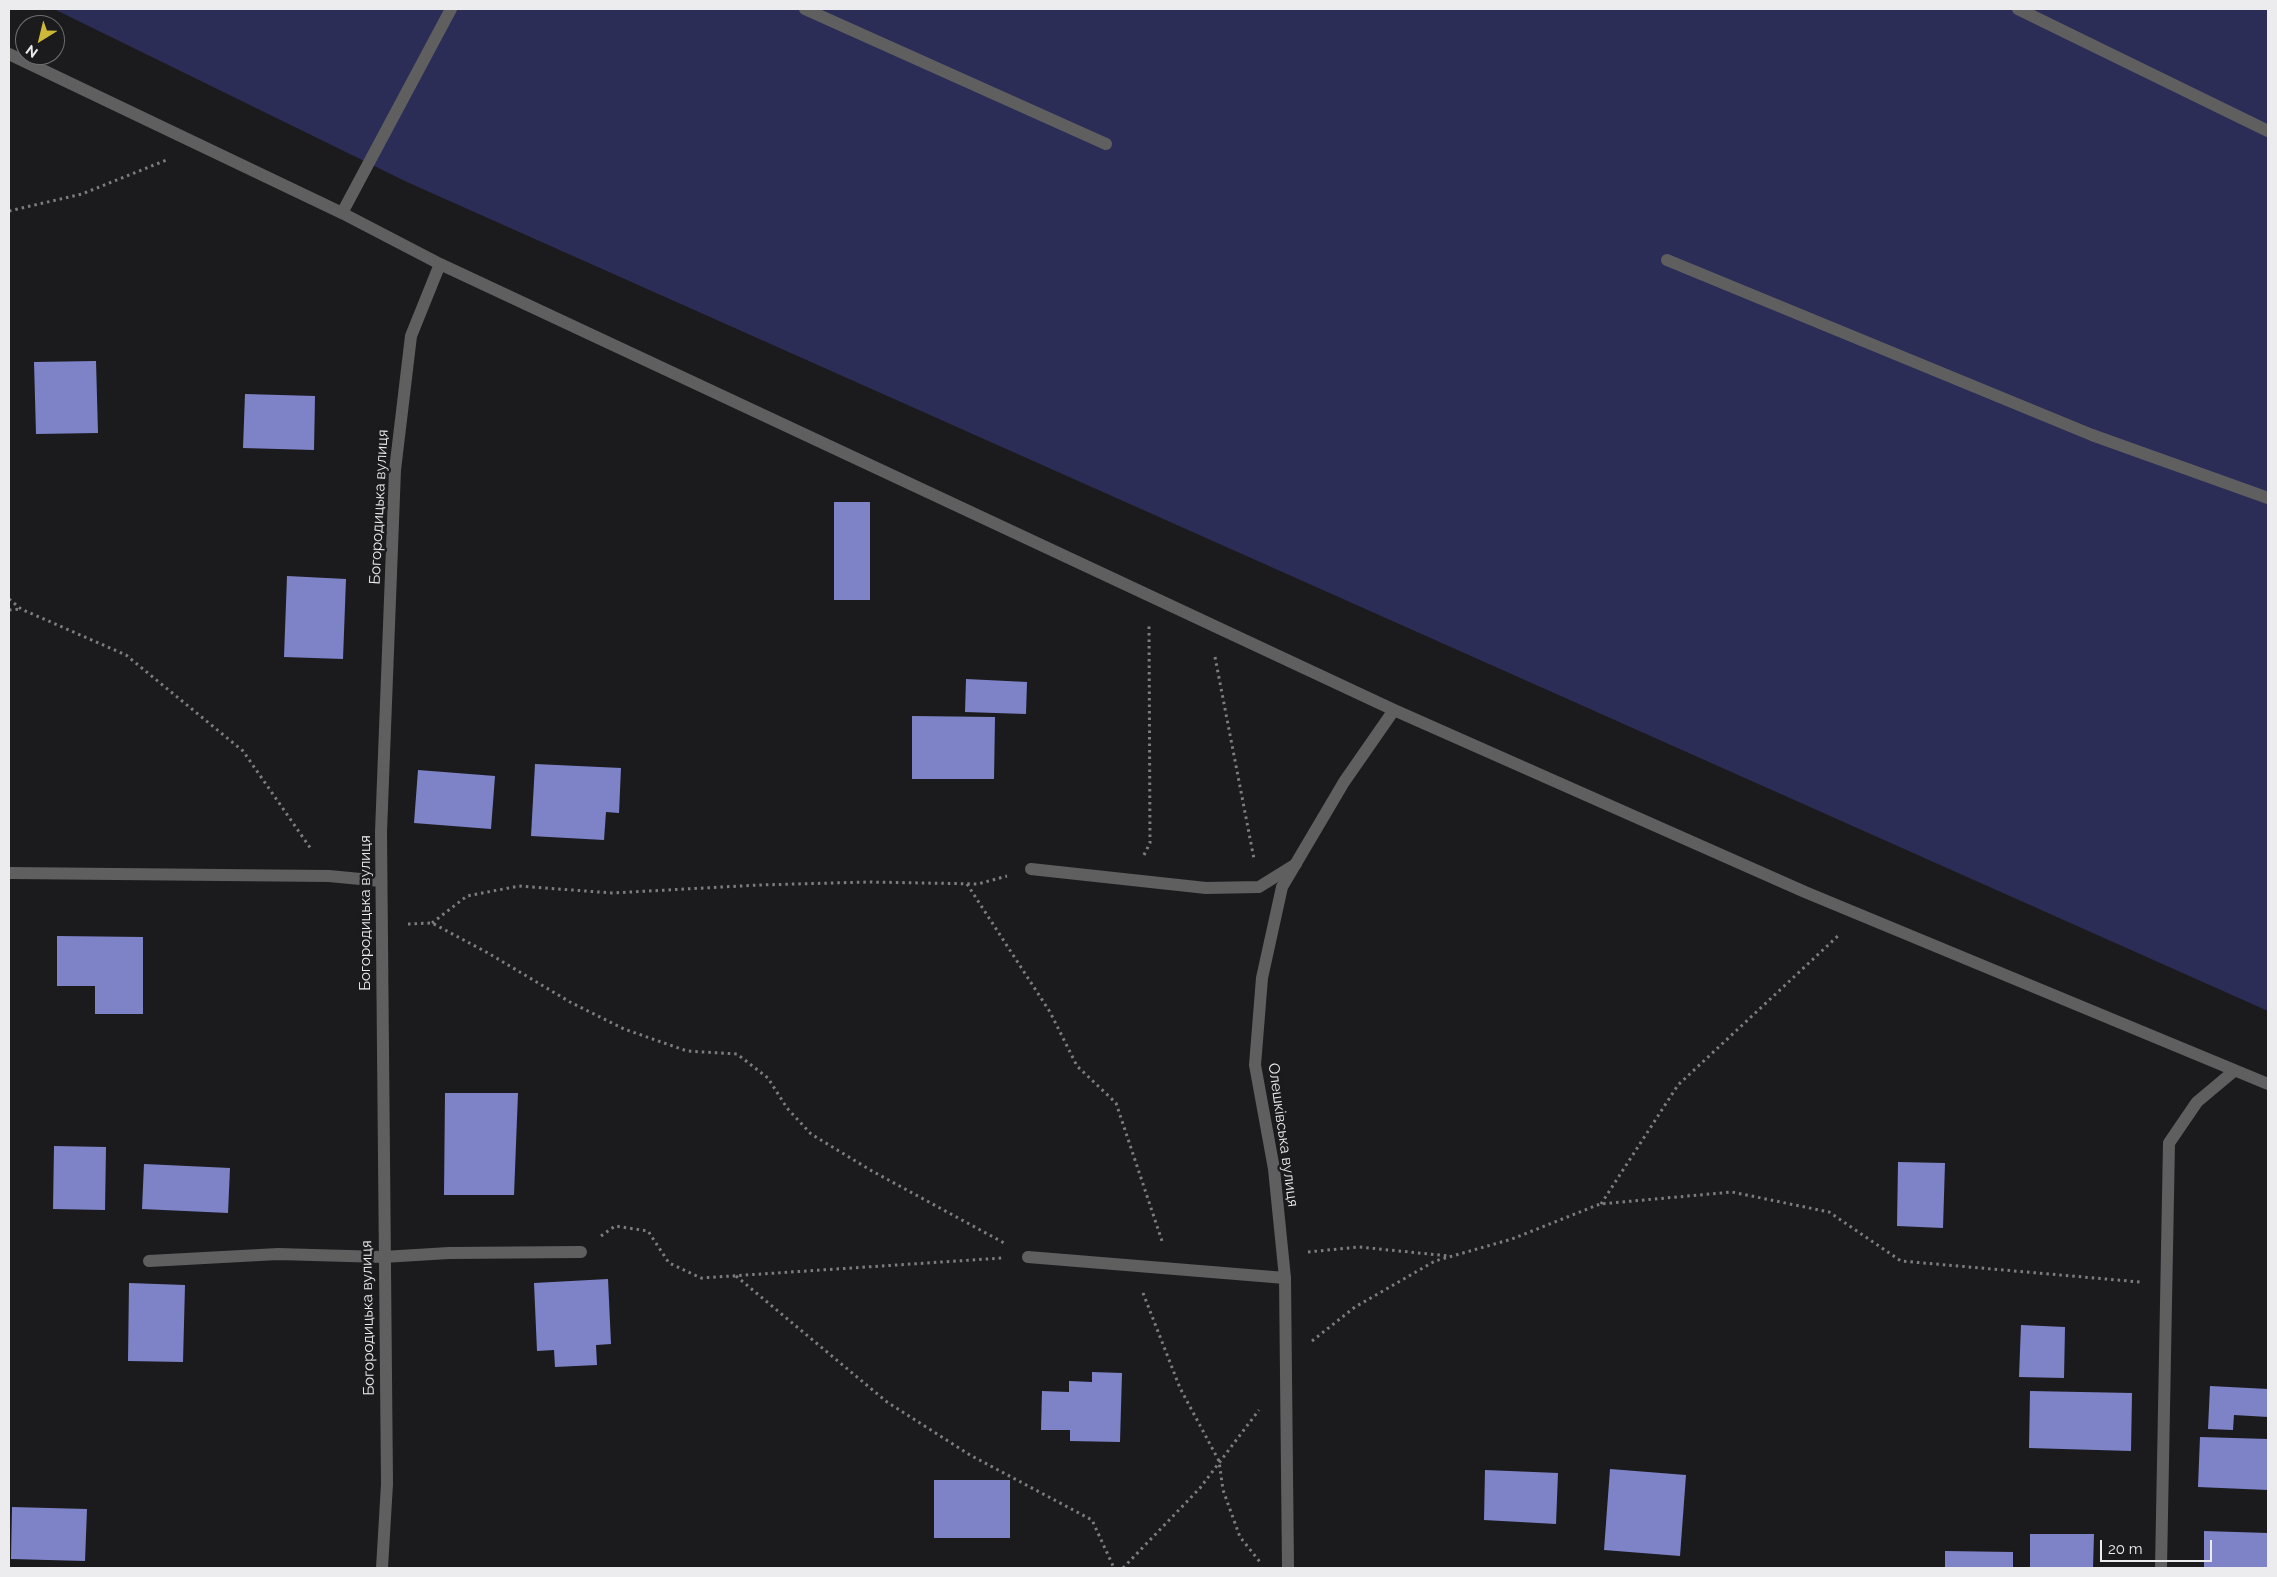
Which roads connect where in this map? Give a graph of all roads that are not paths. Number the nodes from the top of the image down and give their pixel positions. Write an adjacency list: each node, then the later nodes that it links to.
1 (451, 9): 7 (street)
2 (805, 9): 6 (street)
3 (2018, 9): 5 (street)
4 (9, 54): 7 (street)
5 (2268, 131)
6 (1106, 144)
7 (342, 213): 9 (street)
8 (1667, 260): 10 (street)
9 (440, 264): 11 (street); 15 (street, Богородицька вулиця)
10 (2268, 498)
11 (1394, 710): 12 (street, Олешківська вулиця); 16 (street)
12 (1296, 864): 13 (street); 22 (street, Олешківська вулиця)
13 (1031, 869)
14 (9, 873): 15 (street)
15 (381, 881): 19 (street, Богородицька вулиця)
16 (2234, 1071): 17 (street); 25 (street)
17 (2268, 1084)
18 (581, 1252): 19 (street)
19 (383, 1257): 21 (street); 23 (street, Богородицька вулиця)
20 (1028, 1257): 22 (street)
21 (149, 1260)
22 (1284, 1278): 24 (street, Олешківська вулиця)
23 (382, 1568)
24 (1288, 1568)
25 (2161, 1568)

